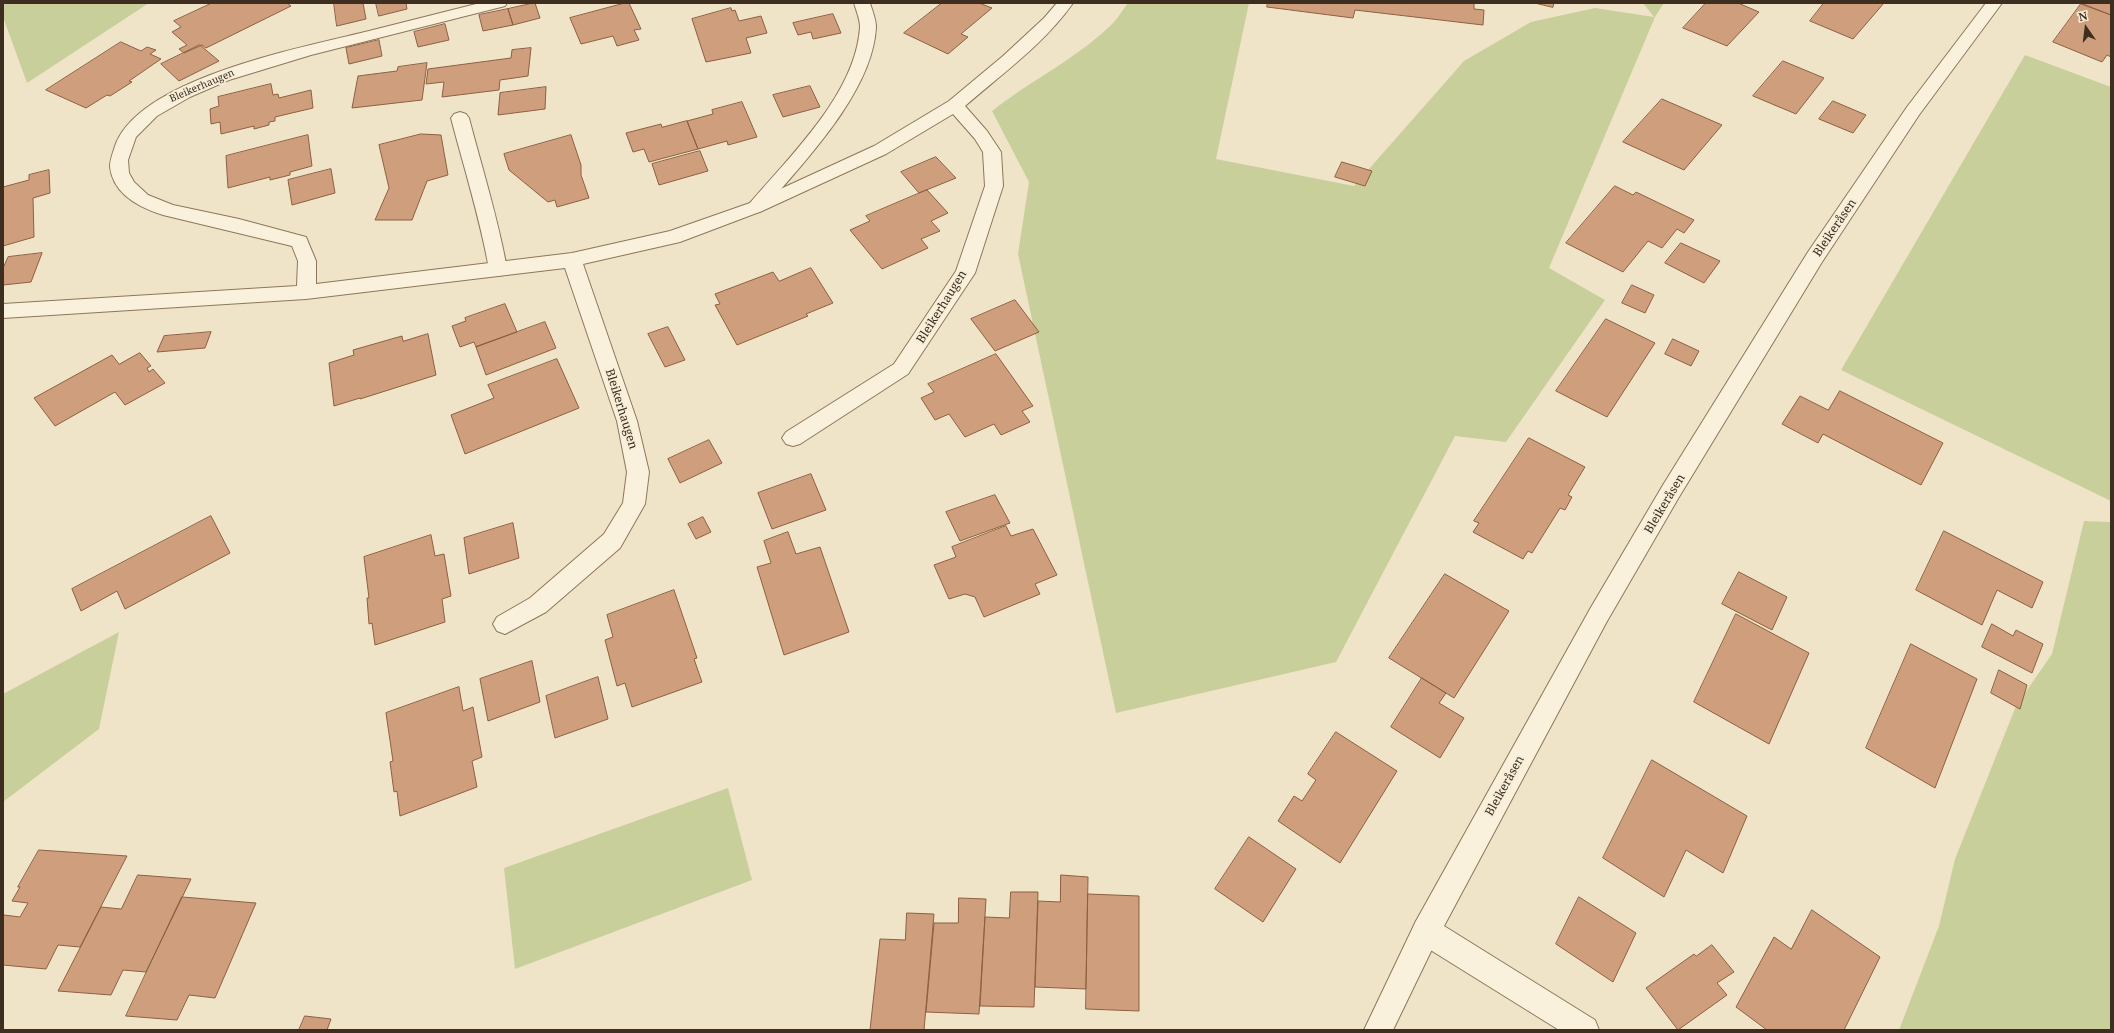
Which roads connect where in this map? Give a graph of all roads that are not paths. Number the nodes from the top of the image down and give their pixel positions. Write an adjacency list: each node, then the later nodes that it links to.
1 (499, 3): 10 (street, Bleikerhaugen)
2 (862, 3): 7 (street)
3 (1065, 3): 5 (street)
4 (1994, 3): 14 (street, Bleikeråsen)
5 (955, 105): 7 (street); 12 (street, Bleikerhaugen)
6 (460, 118): 9 (street)
7 (756, 207): 8 (street)
8 (572, 260): 9 (street); 13 (street, Bleikerhaugen)
9 (498, 269): 10 (street)
10 (306, 292): 11 (street)
11 (3, 311)
12 (793, 438)
13 (505, 624)
14 (1426, 931): 15 (street, Bleikeråsen); 16 (street)
15 (1378, 1030)
16 (1585, 1030)

